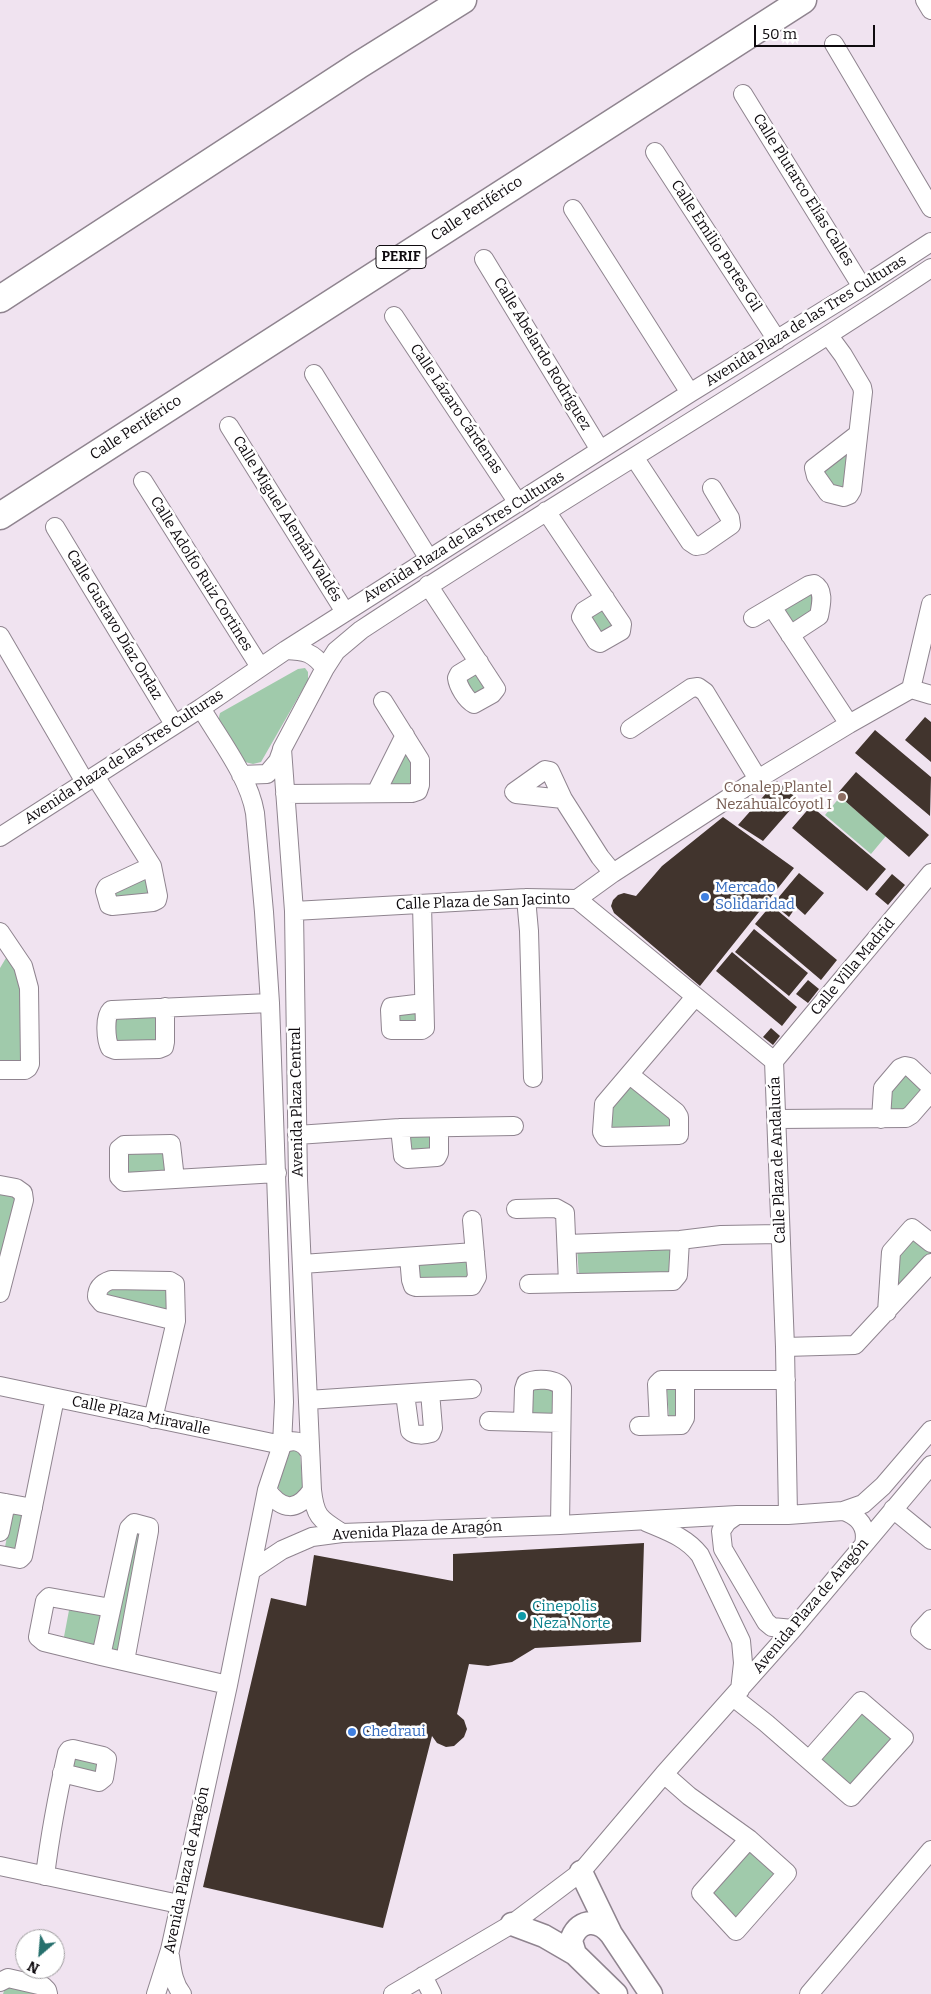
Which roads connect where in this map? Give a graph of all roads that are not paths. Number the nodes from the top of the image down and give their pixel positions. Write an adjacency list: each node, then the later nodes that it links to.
1 (463, 0): 14 (highway)
2 (803, 0): 28 (highway, Calle Periférico / PERIF)
3 (925, 0): 4 (street)
4 (931, 10)
5 (834, 44): 8 (street)
6 (743, 94): 13 (street, Calle Plutarco Elías Calles)
7 (655, 152): 17 (street, Calle Emilio Portes Gil)
8 (931, 208)
9 (573, 209): 19 (street)
10 (931, 242): 13 (street, Avenida Plaza de las Tres Culturas)
11 (484, 259): 22 (street, Calle Abelardo Rodríguez)
12 (931, 268): 16 (street, Avenida Plaza de las Tres Culturas)
13 (862, 287): 17 (street, Avenida Plaza de las Tres Culturas)
14 (0, 299)
15 (394, 316): 26 (street, Calle Lázaro Cárdenas)
16 (829, 336): 21 (street); 23 (street, Avenida Plaza de las Tres Culturas)
17 (777, 340): 19 (street, Avenida Plaza de las Tres Culturas)
18 (314, 374): 30 (street)
19 (690, 394): 22 (street, Avenida Plaza de las Tres Culturas)
20 (229, 426): 35 (street, Calle Miguel Alemán Valdés)
21 (858, 434)
22 (600, 450): 26 (street, Avenida Plaza de las Tres Culturas)
23 (634, 457): 25 (street); 27 (street, Avenida Plaza de las Tres Culturas)
24 (143, 481): 41 (street, Calle Adolfo Ruiz Cortines)
25 (712, 488)
26 (518, 503): 30 (street, Avenida Plaza de las Tres Culturas)
27 (546, 511): 31 (street, Avenida Plaza de las Tres Culturas); 32 (street)
28 (0, 516)
29 (55, 527): 47 (street, Calle Gustavo Díaz Ordaz)
30 (429, 559): 35 (street, Avenida Plaza de las Tres Culturas)
31 (428, 585): 40 (street); 42 (street, Avenida Plaza de las Tres Culturas)
32 (605, 598)
33 (931, 604): 43 (street)
34 (772, 607): 36 (street); 37 (street); 37 (street)
35 (345, 612): 39 (street, Avenida Plaza de las Tres Culturas)
36 (753, 618)
37 (790, 635): 48 (street)
38 (0, 636): 53 (street)
39 (286, 650): 41 (street, Avenida Plaza de las Tres Culturas); 42 (street)
40 (479, 662)
41 (260, 667): 46 (street, Avenida Plaza de las Tres Culturas)
42 (325, 668): 51 (street)
43 (911, 689): 44 (street); 48 (street, Calle Plaza de San Jacinto)
44 (931, 695)
45 (383, 701): 50 (street)
46 (201, 708): 47 (street, Avenida Plaza de las Tres Culturas); 52 (street, Avenida Plaza Central)
47 (174, 724): 53 (street, Avenida Plaza de las Tres Culturas)
48 (849, 724): 54 (street, Calle Plaza de San Jacinto)
49 (630, 729): 54 (street)
50 (405, 735): 55 (street); 55 (street)
51 (282, 750): 52 (street); 56 (street, Avenida Plaza Central)
52 (241, 775): 68 (street, Avenida Plaza Central)
53 (90, 779): 58 (street, Avenida Plaza de las Tres Culturas); 59 (street)
54 (758, 779): 60 (street, Calle Plaza de San Jacinto)
55 (376, 793): 56 (street)
56 (285, 794): 65 (street, Avenida Plaza Central)
57 (564, 799): 60 (street)
58 (1, 833)
59 (152, 866)
60 (613, 873): 63 (street, Calle Plaza de San Jacinto)
61 (931, 873): 71 (street, Calle Villa Madrid)
62 (526, 898): 63 (street, Calle Plaza de San Jacinto); 64 (street, Calle Plaza de San Jacinto); 74 (street)
63 (577, 898): 67 (street, Calle Plaza de Andalucía)
64 (422, 904): 65 (street, Calle Plaza de San Jacinto); 69 (street)
65 (294, 911): 82 (street, Avenida Plaza Central)
66 (2, 941): 72 (street)
67 (695, 997): 71 (street, Calle Plaza de Andalucía); 73 (street)
68 (270, 1003): 70 (street); 83 (street, Avenida Plaza Central)
69 (424, 1003)
70 (165, 1007)
71 (774, 1061): 77 (street, Calle Plaza de Andalucía)
72 (0, 1070)
73 (630, 1074): 73 (street)
74 (533, 1078)
75 (931, 1087): 78 (street)
76 (931, 1092): 78 (street)
77 (777, 1119): 78 (street); 88 (street, Calle Plaza de Andalucía)
78 (881, 1119)
79 (514, 1126): 81 (street)
80 (400, 1128): 81 (street); 81 (street); 82 (street)
81 (438, 1128)
82 (297, 1134): 95 (street, Avenida Plaza Central)
83 (277, 1173): 84 (street); 118 (street, Avenida Plaza Central)
84 (175, 1179)
85 (0, 1185): 96 (street)
86 (516, 1210): 91 (street)
87 (472, 1220): 92 (street)
88 (780, 1234): 89 (street); 102 (street, Calle Plaza de Andalucía)
89 (680, 1240): 91 (street); 98 (street)
90 (931, 1243): 100 (street)
91 (567, 1244): 98 (street)
92 (475, 1252): 93 (street); 93 (street)
93 (409, 1257): 95 (street)
94 (931, 1263): 100 (street)
95 (302, 1264): 110 (street, Avenida Plaza Central)
96 (3, 1271): 99 (street)
97 (529, 1284): 98 (street)
98 (568, 1284)
99 (0, 1293)
100 (887, 1312): 102 (street)
101 (176, 1321): 111 (street)
102 (785, 1347): 104 (street, Calle Plaza de Andalucía)
103 (685, 1380): 104 (street); 115 (street); 115 (street)
104 (786, 1380): 128 (street, Calle Plaza de Andalucía)
105 (0, 1386): 109 (street, Calle Plaza Miravalle)
106 (472, 1389): 107 (street)
107 (430, 1392): 108 (street); 108 (street)
108 (406, 1394): 110 (street)
109 (55, 1398): 111 (street, Calle Plaza Miravalle); 124 (street)
110 (308, 1400): 119 (street, Avenida Plaza Central)
111 (153, 1419): 118 (street, Calle Plaza Miravalle)
112 (489, 1421): 113 (street)
113 (523, 1421): 114 (street); 114 (street)
114 (561, 1423): 130 (street)
115 (659, 1425): 116 (street)
116 (640, 1426)
117 (931, 1430): 126 (street, Avenida Plaza de Aragón)
118 (282, 1445): 119 (street, Calle Plaza Miravalle); 121 (street, Avenida Plaza Central)
119 (309, 1451): 122 (street, Avenida Plaza Central)
120 (931, 1465): 125 (street, Avenida Plaza de Aragón)
121 (267, 1490): 122 (street); 136 (street, Avenida Plaza Central)
122 (312, 1490): 132 (street, Avenida Plaza Central)
123 (3, 1503): 124 (street); 131 (street)
124 (33, 1508): 135 (street)
125 (892, 1509): 133 (street); 134 (street, Avenida Plaza de Aragón)
126 (843, 1511): 128 (street, Avenida Plaza de Aragón); 134 (street)
127 (737, 1515): 128 (street, Avenida Plaza de Aragón); 129 (street, Avenida Plaza de Aragón); 139 (street)
128 (788, 1515)
129 (642, 1520): 130 (street, Avenida Plaza de Aragón); 144 (street)
130 (560, 1525): 132 (street, Avenida Plaza de Aragón)
131 (0, 1532)
132 (342, 1533): 136 (street, Avenida Plaza de Aragón)
133 (931, 1540)
134 (864, 1544): 139 (street, Avenida Plaza de Aragón)
135 (0, 1555)
136 (252, 1570): 143 (street, Avenida Plaza de Aragón)
137 (112, 1608): 141 (street); 141 (street); 142 (street)
138 (931, 1618): 140 (street)
139 (793, 1628): 144 (street, Avenida Plaza de Aragón)
140 (931, 1640)
141 (101, 1656): 142 (street)
142 (125, 1661): 143 (street)
143 (228, 1685): 153 (street, Avenida Plaza de Aragón)
144 (736, 1694): 145 (street); 147 (street, Avenida Plaza de Aragón)
145 (809, 1760): 145 (street)
146 (62, 1774): 152 (street)
147 (664, 1774): 148 (street); 151 (street, Avenida Plaza de Aragón)
148 (749, 1840): 148 (street)
149 (931, 1850): 167 (street)
150 (0, 1866): 152 (street)
151 (581, 1872): 154 (street, Avenida Plaza de Aragón); 155 (main road)
152 (45, 1876): 153 (street)
153 (179, 1904): 156 (street, Avenida Plaza de Aragón)
154 (512, 1924): 157 (main road); 158 (street, Avenida Plaza de Aragón)
155 (611, 1934): 157 (main road); 166 (main road)
156 (170, 1950): 161 (street, Avenida Plaza de Aragón); 162 (street)
157 (575, 1954): 165 (main road)
158 (422, 1976): 163 (street, Avenida Plaza de Aragón); 164 (street)
159 (0, 1982): 160 (street)
160 (48, 1994)
161 (156, 1994)
162 (182, 1994)
163 (394, 1994)
164 (432, 1994)
165 (616, 1994)
166 (651, 1994)
167 (809, 1994)

